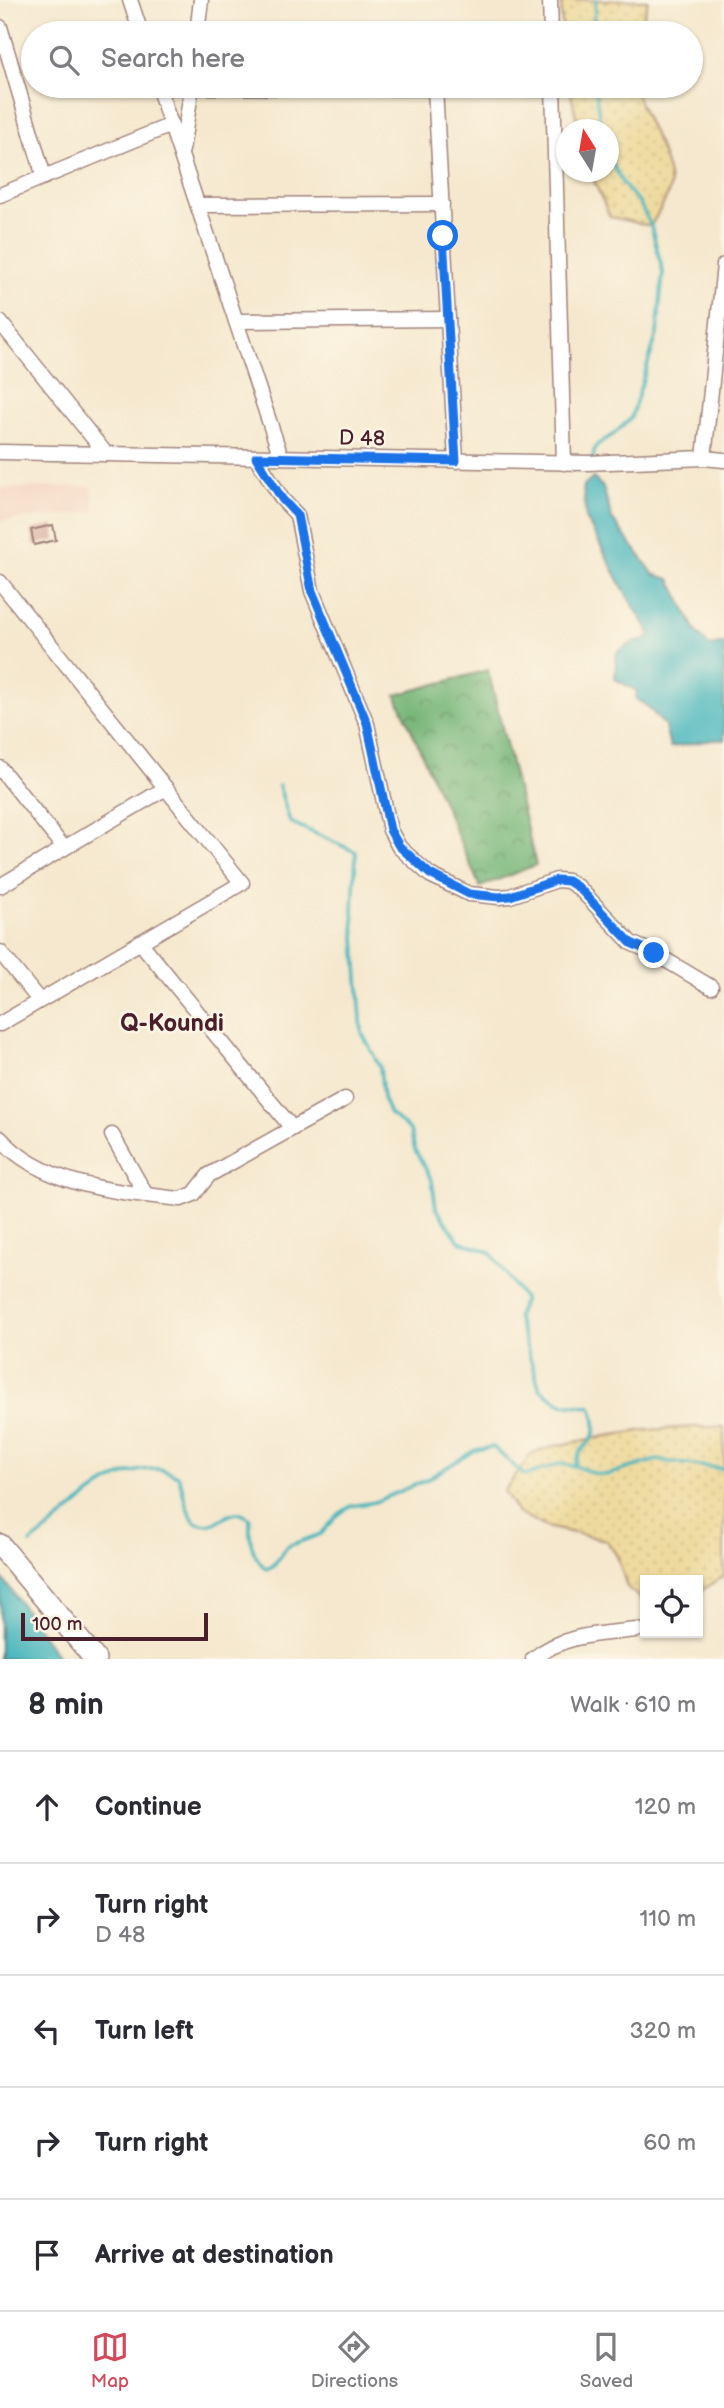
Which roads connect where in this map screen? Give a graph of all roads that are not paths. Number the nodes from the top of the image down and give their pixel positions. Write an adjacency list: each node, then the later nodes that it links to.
1 (130, 0): 4 (street)
2 (201, 0): 5 (street)
3 (550, 0): 6 (street)
4 (137, 21)
5 (199, 21)
6 (551, 21)
7 (0, 27): 14 (street)
8 (162, 98): 12 (street)
9 (190, 98): 13 (street)
10 (436, 98): 16 (street)
11 (553, 98): 30 (street)
12 (171, 125): 13 (street); 14 (street)
13 (181, 155): 17 (street)
14 (44, 177): 15 (street)
15 (0, 195)
16 (442, 204): 17 (street); 19 (street)
17 (198, 205): 20 (street)
18 (724, 265): 22 (street)
19 (448, 319): 20 (street); 29 (street)
20 (236, 321): 26 (street)
21 (0, 323): 24 (street)
22 (721, 323): 27 (street)
23 (0, 452): 24 (street, D 48)
24 (107, 454): 25 (street, D 48)
25 (256, 457): 26 (street, D 48); 38 (street)
26 (281, 457): 29 (street, D 48)
27 (704, 458): 28 (street, D 48); 30 (street, D 48)
28 (724, 460)
29 (456, 461): 30 (street, D 48)
30 (565, 463)
31 (0, 582): 33 (street)
32 (0, 768): 34 (street)
33 (166, 788): 34 (street); 36 (street)
34 (64, 848): 35 (street)
35 (0, 886)
36 (140, 942): 39 (street); 42 (street)
37 (0, 952): 39 (street)
38 (711, 987)
39 (40, 1000): 40 (street)
40 (0, 1024)
41 (345, 1099): 42 (street)
42 (292, 1128): 45 (street)
43 (112, 1135): 45 (street)
44 (0, 1138): 45 (street)
45 (146, 1195)
46 (0, 1545): 48 (highway)
47 (637, 1630): 49 (street)
48 (95, 1659)
49 (533, 1659)

